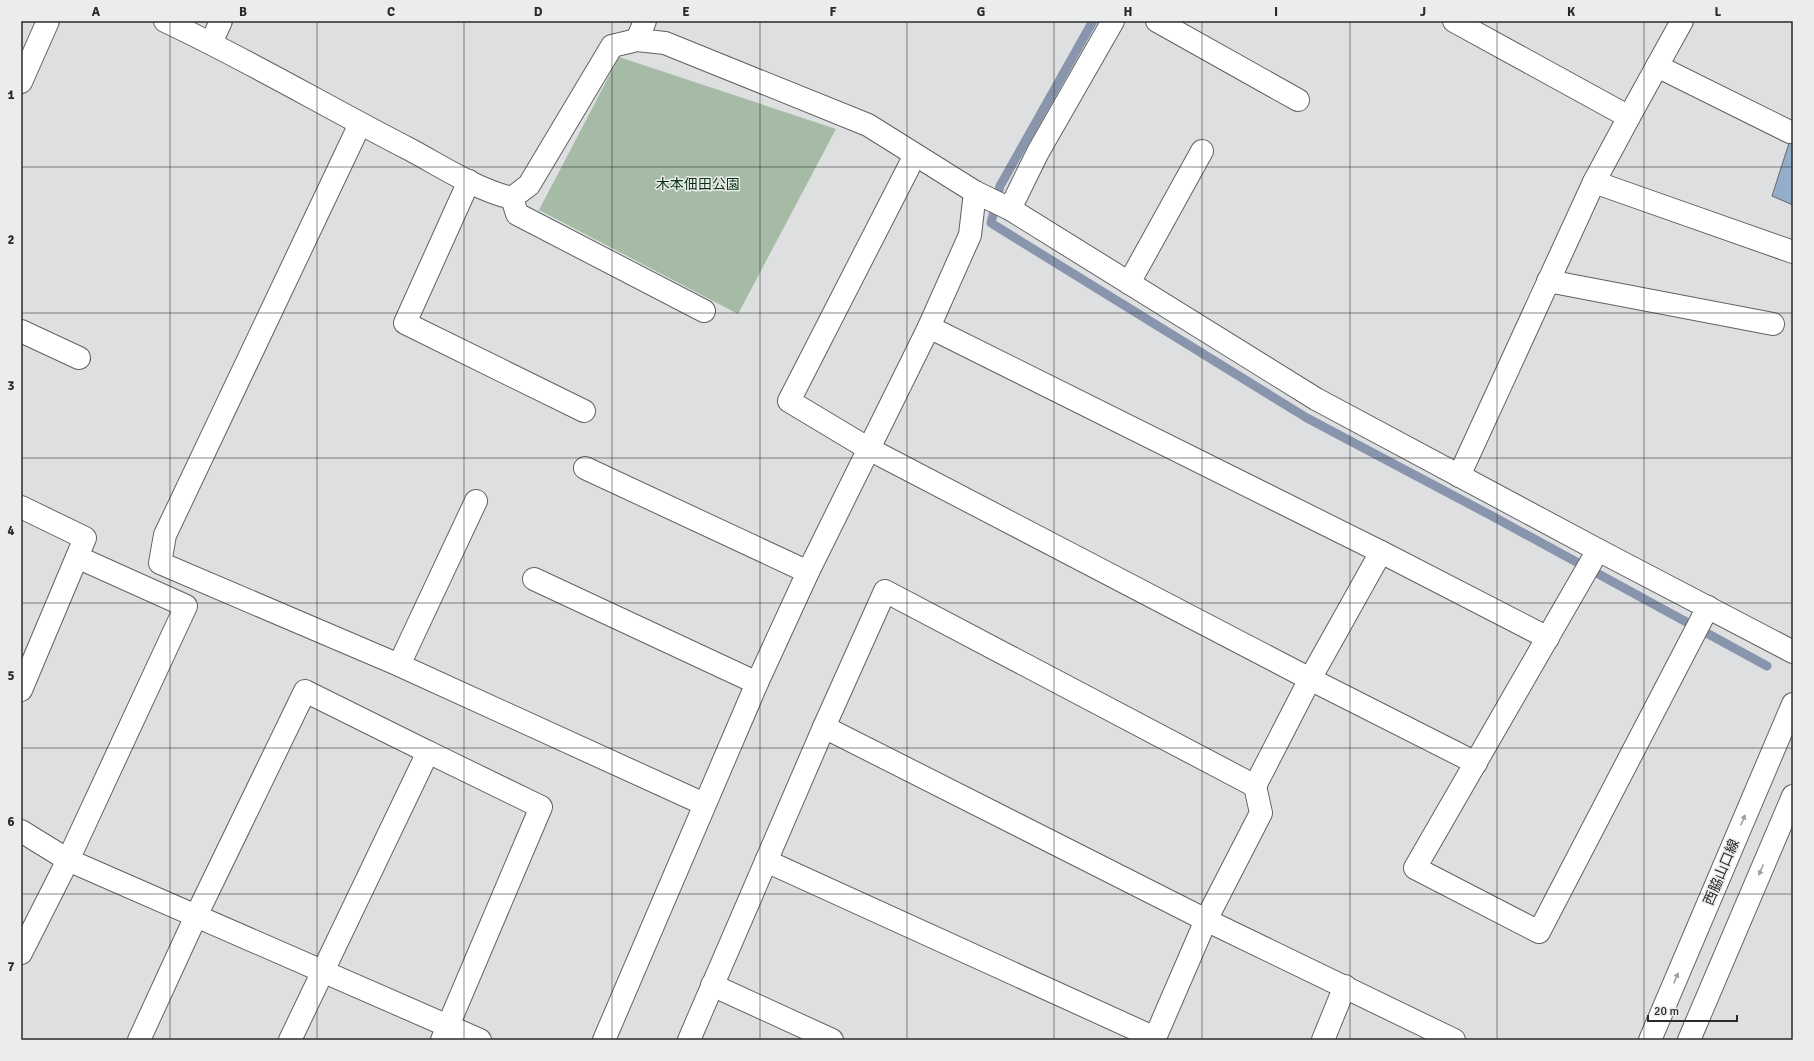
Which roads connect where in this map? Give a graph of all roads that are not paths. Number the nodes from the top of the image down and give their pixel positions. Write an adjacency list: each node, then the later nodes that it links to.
1 (48, 21): 11 (street)
2 (165, 21): 9 (street)
3 (221, 21): 9 (street)
4 (1113, 21): 21 (street)
5 (1157, 21): 12 (street)
6 (1454, 21): 13 (street)
7 (1682, 21): 10 (street)
8 (641, 31): 17 (street); 20 (street)
9 (211, 43): 14 (street)
10 (1657, 66): 13 (street); 15 (street)
11 (21, 82)
12 (1298, 100)
13 (1629, 117): 19 (street)
14 (360, 124): 18 (street); 44 (street)
15 (1790, 132)
16 (1202, 151): 24 (street)
17 (915, 155): 21 (street); 31 (street)
18 (469, 181): 20 (street); 30 (street)
19 (1594, 182): 22 (street); 23 (street)
20 (512, 198): 25 (street)
21 (993, 200): 24 (street); 27 (street)
22 (1793, 252)
23 (1548, 281): 26 (street); 33 (street)
24 (1128, 282): 33 (street)
25 (704, 311)
26 (1773, 324)
27 (929, 328): 31 (street); 36 (street)
28 (21, 331): 29 (street)
29 (79, 358)
30 (584, 411)
31 (869, 449): 39 (street); 45 (street)
32 (585, 468): 39 (street)
33 (1459, 476): 37 (street)
34 (476, 501): 44 (street)
35 (21, 507): 38 (street)
36 (1382, 552): 42 (street); 45 (street)
37 (1596, 555): 41 (street); 42 (street)
38 (78, 557): 47 (street); 56 (street)
39 (808, 572): 46 (street)
40 (534, 579): 46 (street)
41 (1705, 613): 43 (street); 51 (street)
42 (1548, 638): 51 (street)
43 (1793, 652)
44 (399, 665): 54 (street)
45 (1310, 679): 51 (street); 52 (street)
46 (757, 683): 54 (street)
47 (21, 690)
48 (1793, 704): 74 (street, 西脇山口線, one-way to 48)
49 (824, 727): 52 (street); 57 (street); 59 (street)
50 (428, 752): 58 (street); 61 (street); 64 (street)
51 (1476, 763)
52 (1255, 786): 59 (street)
53 (1793, 796): 75 (street, one-way to 75)
54 (704, 804): 69 (street)
55 (21, 831): 56 (street)
56 (68, 860): 58 (street); 60 (street)
57 (766, 861): 62 (street); 65 (street)
58 (196, 916): 61 (street); 66 (street)
59 (1206, 920): 63 (street); 65 (street)
60 (21, 953)
61 (322, 971): 64 (street); 67 (street)
62 (712, 985): 70 (street); 71 (street)
63 (1345, 986): 72 (street); 73 (street)
64 (446, 1033): 68 (street)
65 (1155, 1039)
66 (139, 1040)
67 (290, 1040)
68 (480, 1040)
69 (604, 1040)
70 (688, 1040)
71 (832, 1040)
72 (1323, 1040)
73 (1454, 1040)
74 (1650, 1040)
75 (1689, 1040)

